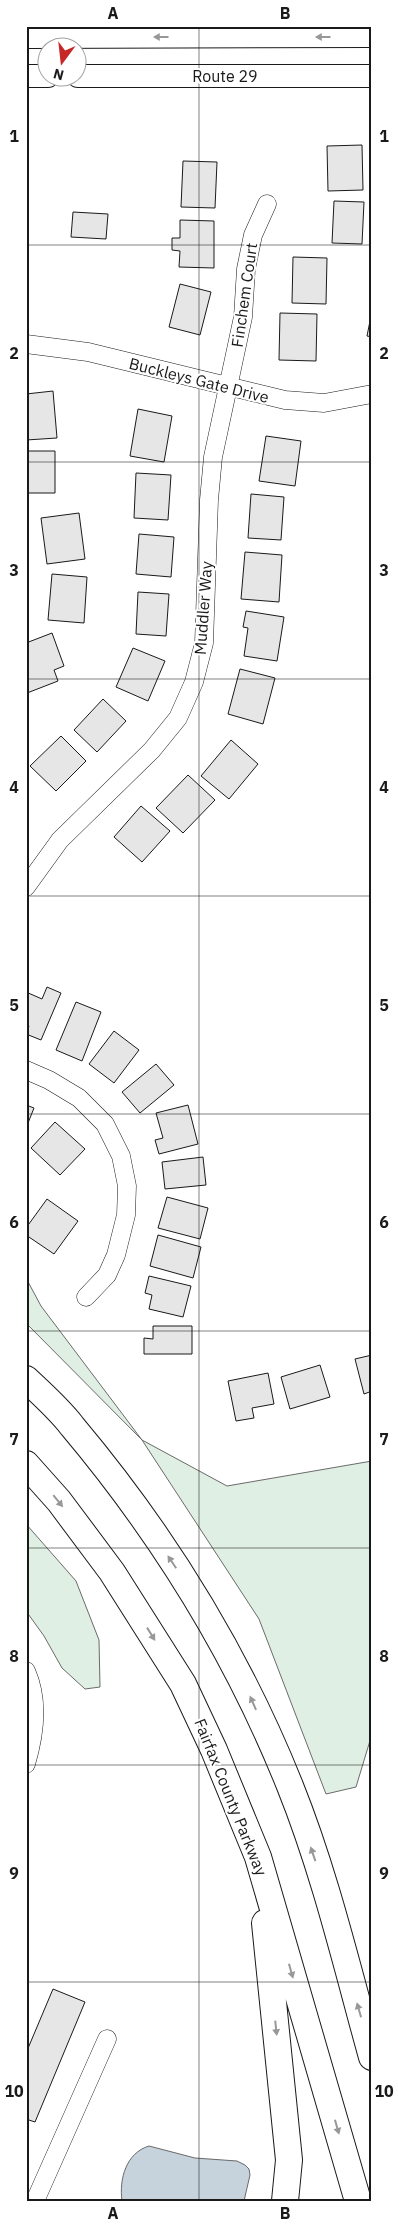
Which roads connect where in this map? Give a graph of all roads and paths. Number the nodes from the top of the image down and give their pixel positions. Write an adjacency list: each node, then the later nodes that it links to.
1 (372, 36): 2 (main road, one-way to 2)
2 (26, 37)
3 (88, 76): 4 (main road, Route 29)
4 (372, 76)
5 (267, 204): 7 (street, Finchem Court)
6 (26, 344): 7 (street, Buckleys Gate Drive)
7 (228, 388): 8 (street, Buckleys Gate Drive); 9 (street, Muddler Way)
8 (372, 394)
9 (26, 887)
10 (26, 1070): 11 (street)
11 (86, 1297)
12 (26, 1379): 18 (highway, one-way to 12)
13 (26, 1464): 16 (highway, Fairfax County Parkway, one-way to 16)
14 (26, 1671): 15 (street)
15 (26, 1764)
16 (258, 1857): 20 (highway, one-way to 20); 21 (highway, Fairfax County Parkway, one-way to 21)
17 (107, 2040): 19 (street)
18 (372, 2057)
19 (35, 2201)
20 (285, 2201)
21 (358, 2201)

